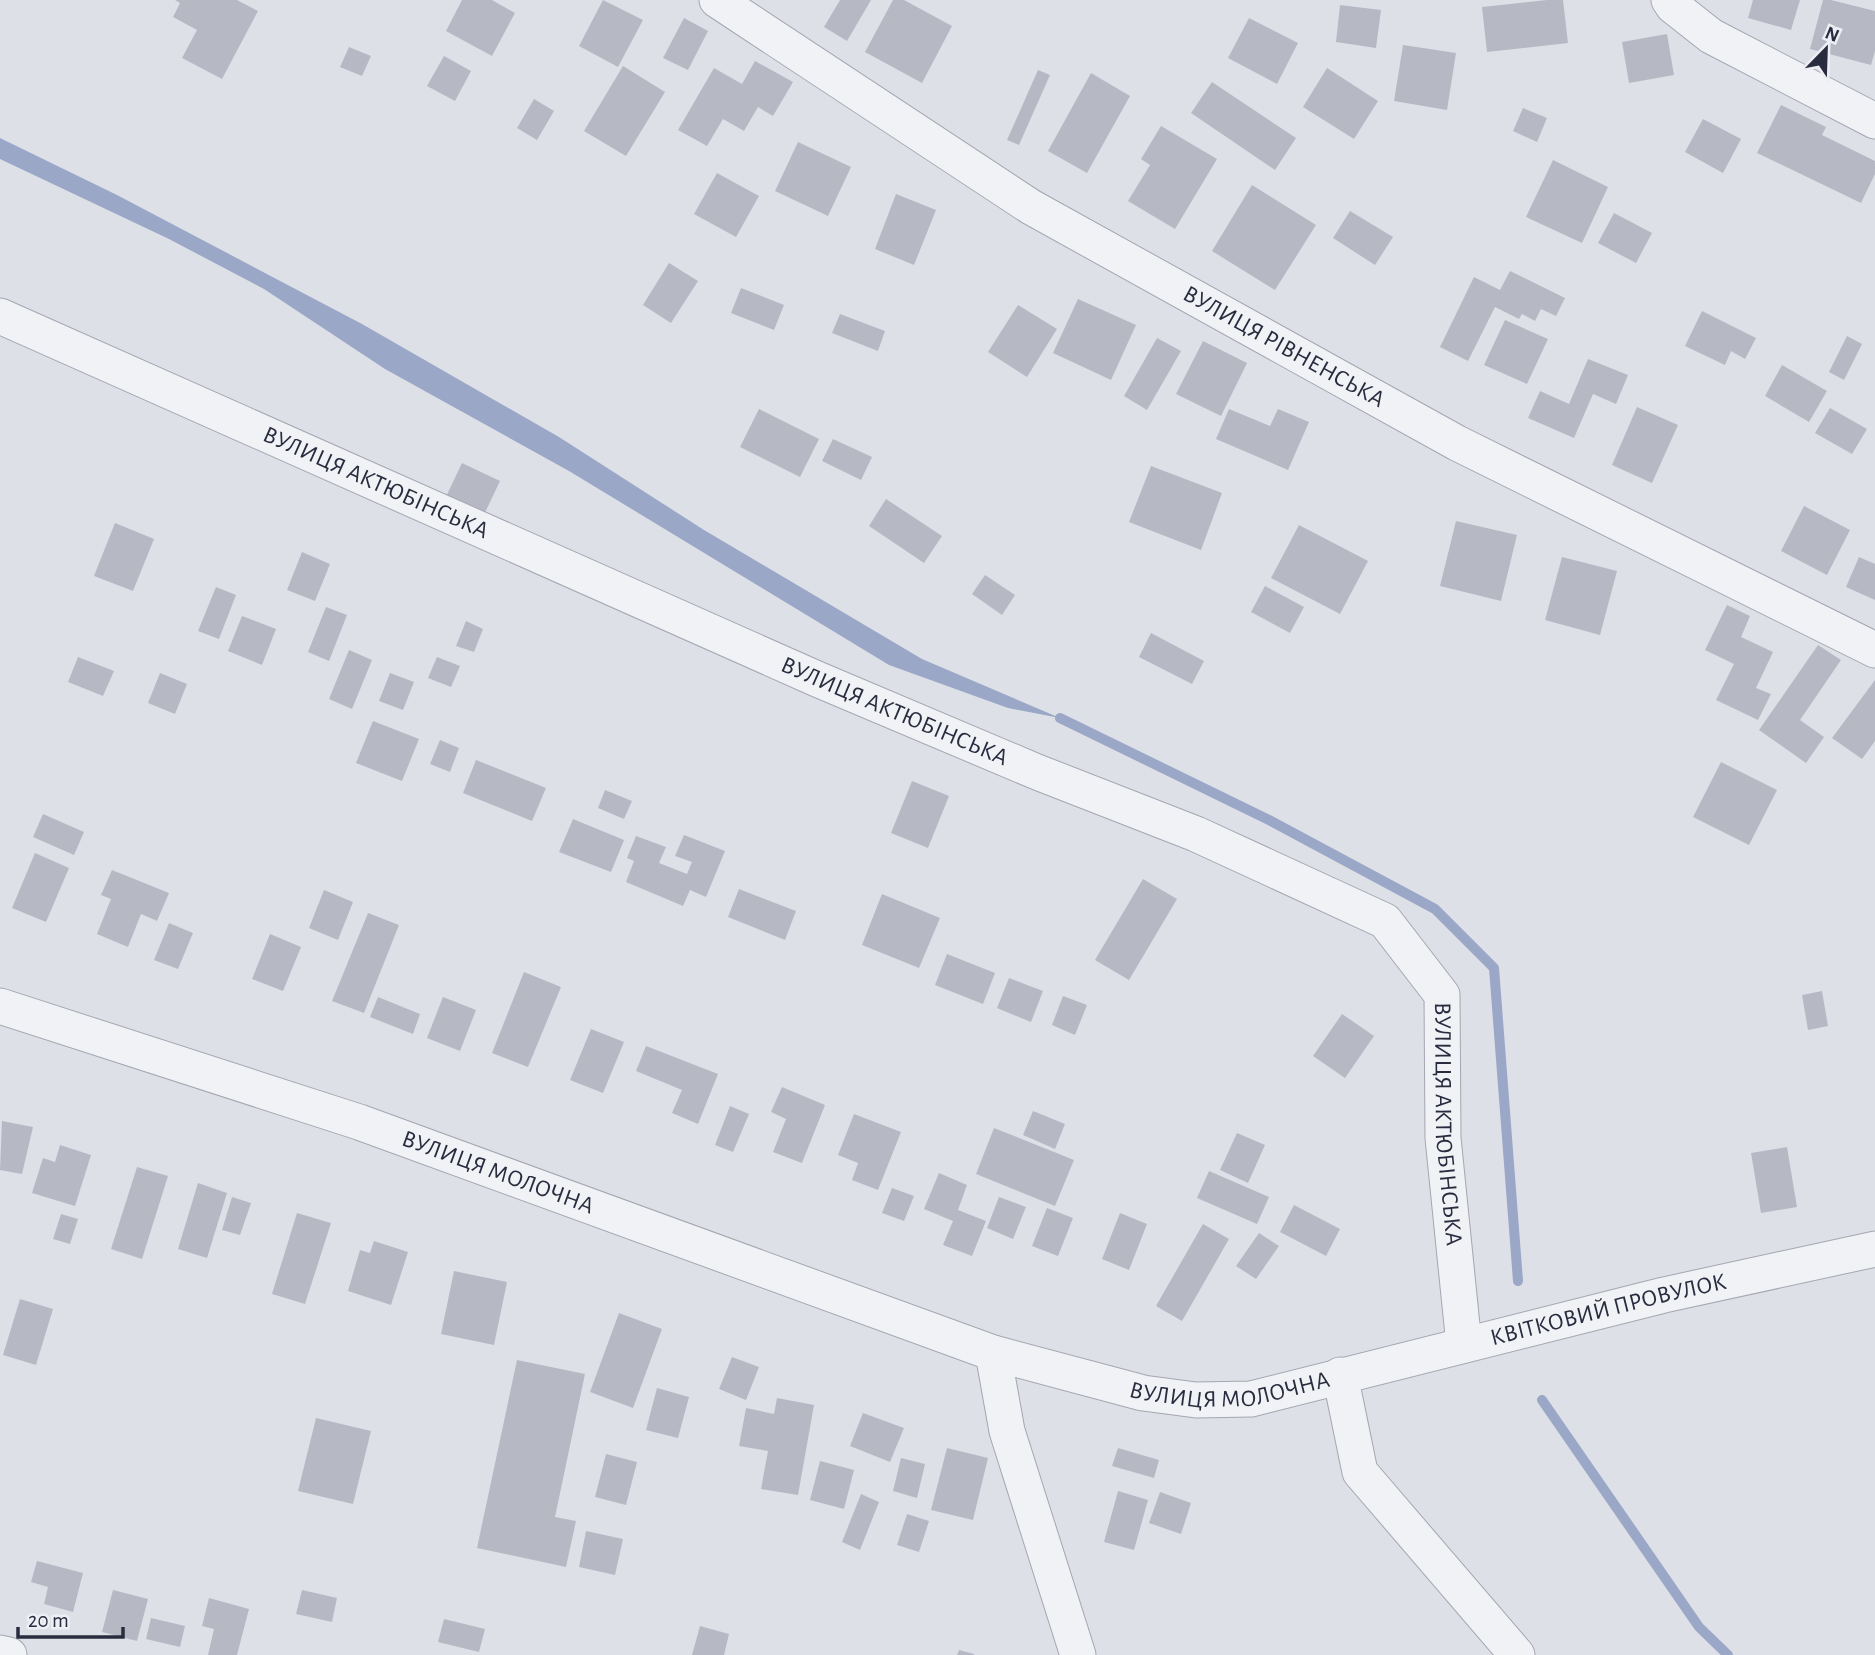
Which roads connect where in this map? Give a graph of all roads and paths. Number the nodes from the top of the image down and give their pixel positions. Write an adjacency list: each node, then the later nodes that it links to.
1 (717, 0): 5 (street, ВУЛИЦЯ РІВНЕНСЬКА)
2 (1669, 0): 3 (street)
3 (1875, 121)
4 (0, 316): 8 (street, ВУЛИЦЯ АКТЮБІНСЬКА)
5 (1875, 650)
6 (0, 1006): 9 (street, ВУЛИЦЯ МОЛОЧНА)
7 (1875, 1250): 8 (street, КВІТКОВИЙ ПРОВУЛОК)
8 (1464, 1345): 10 (street, КВІТКОВИЙ ПРОВУЛОК)
9 (993, 1353): 10 (street, ВУЛИЦЯ МОЛОЧНА); 13 (street)
10 (1340, 1375): 14 (street, ВУЛИЦЯ МОЛОЧНА)
11 (0, 1653): 12 (street)
12 (9, 1655)
13 (1078, 1655)
14 (1517, 1655)

